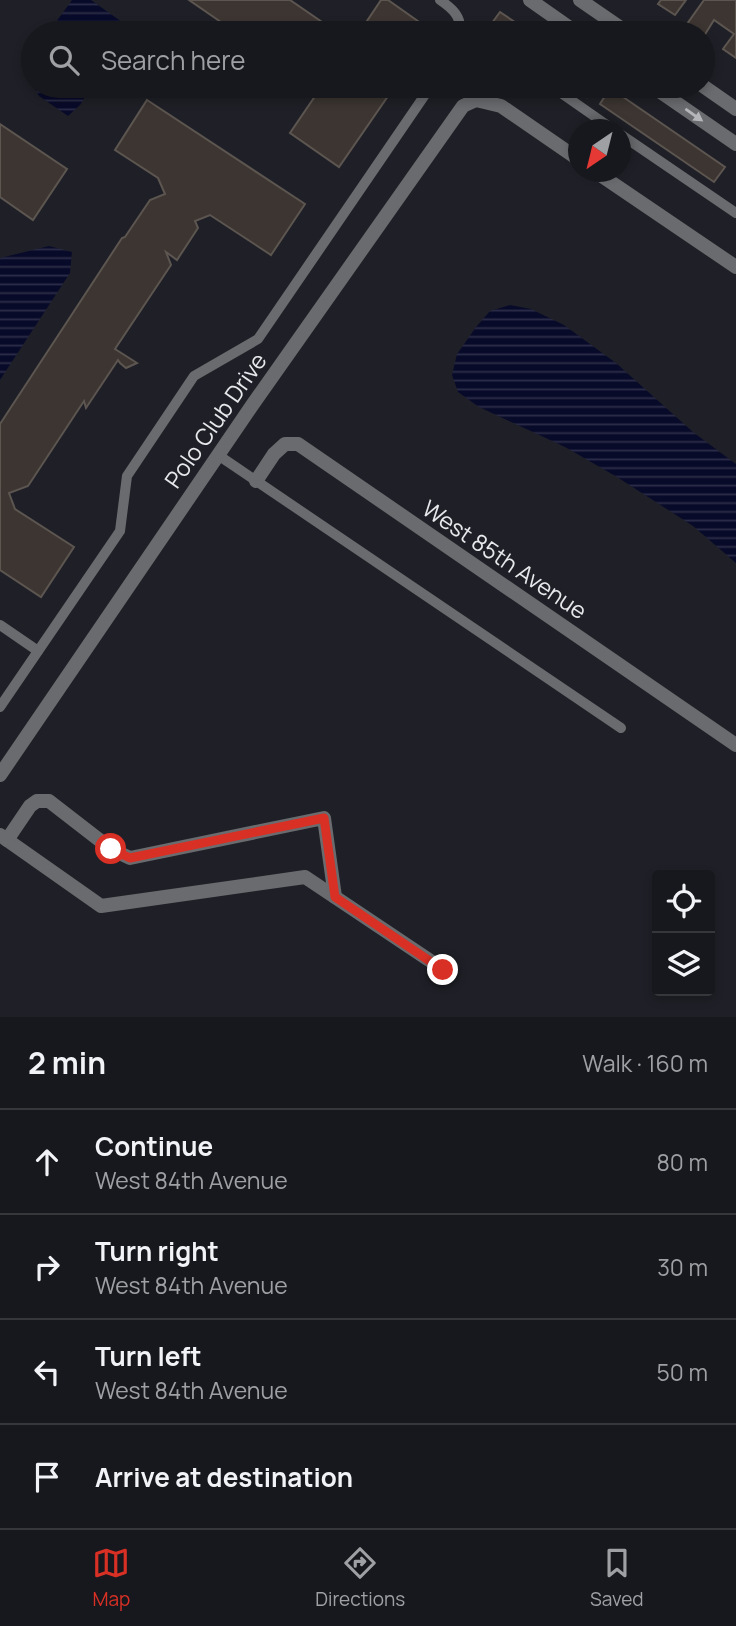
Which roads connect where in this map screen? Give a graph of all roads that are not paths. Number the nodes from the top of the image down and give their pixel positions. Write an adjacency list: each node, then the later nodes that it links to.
1 (440, 0): 4 (lane)
2 (530, 0): 5 (street)
3 (580, 0): 6 (street)
4 (458, 21)
5 (560, 21)
6 (611, 21)
7 (715, 94): 12 (street)
8 (422, 98): 23 (lane)
9 (568, 98): 13 (lane)
10 (669, 98): 15 (street, one-way to 15)
11 (476, 100): 16 (street); 20 (street, Polo Club Drive)
12 (736, 109)
13 (598, 119)
14 (631, 141): 18 (lane)
15 (736, 144)
16 (568, 152)
17 (611, 182): 19 (street)
18 (736, 213)
19 (736, 267)
20 (218, 455): 21 (lane); 28 (street, Polo Club Drive)
21 (256, 481): 26 (lane); 27 (street, West 85th Avenue)
22 (0, 625): 23 (lane)
23 (38, 651): 24 (lane)
24 (5, 691): 25 (lane)
25 (0, 707)
26 (621, 728)
27 (736, 745)
28 (0, 775)
29 (4, 837): 30 (street); 30 (street)
30 (335, 897): 31 (street)
31 (443, 970)

